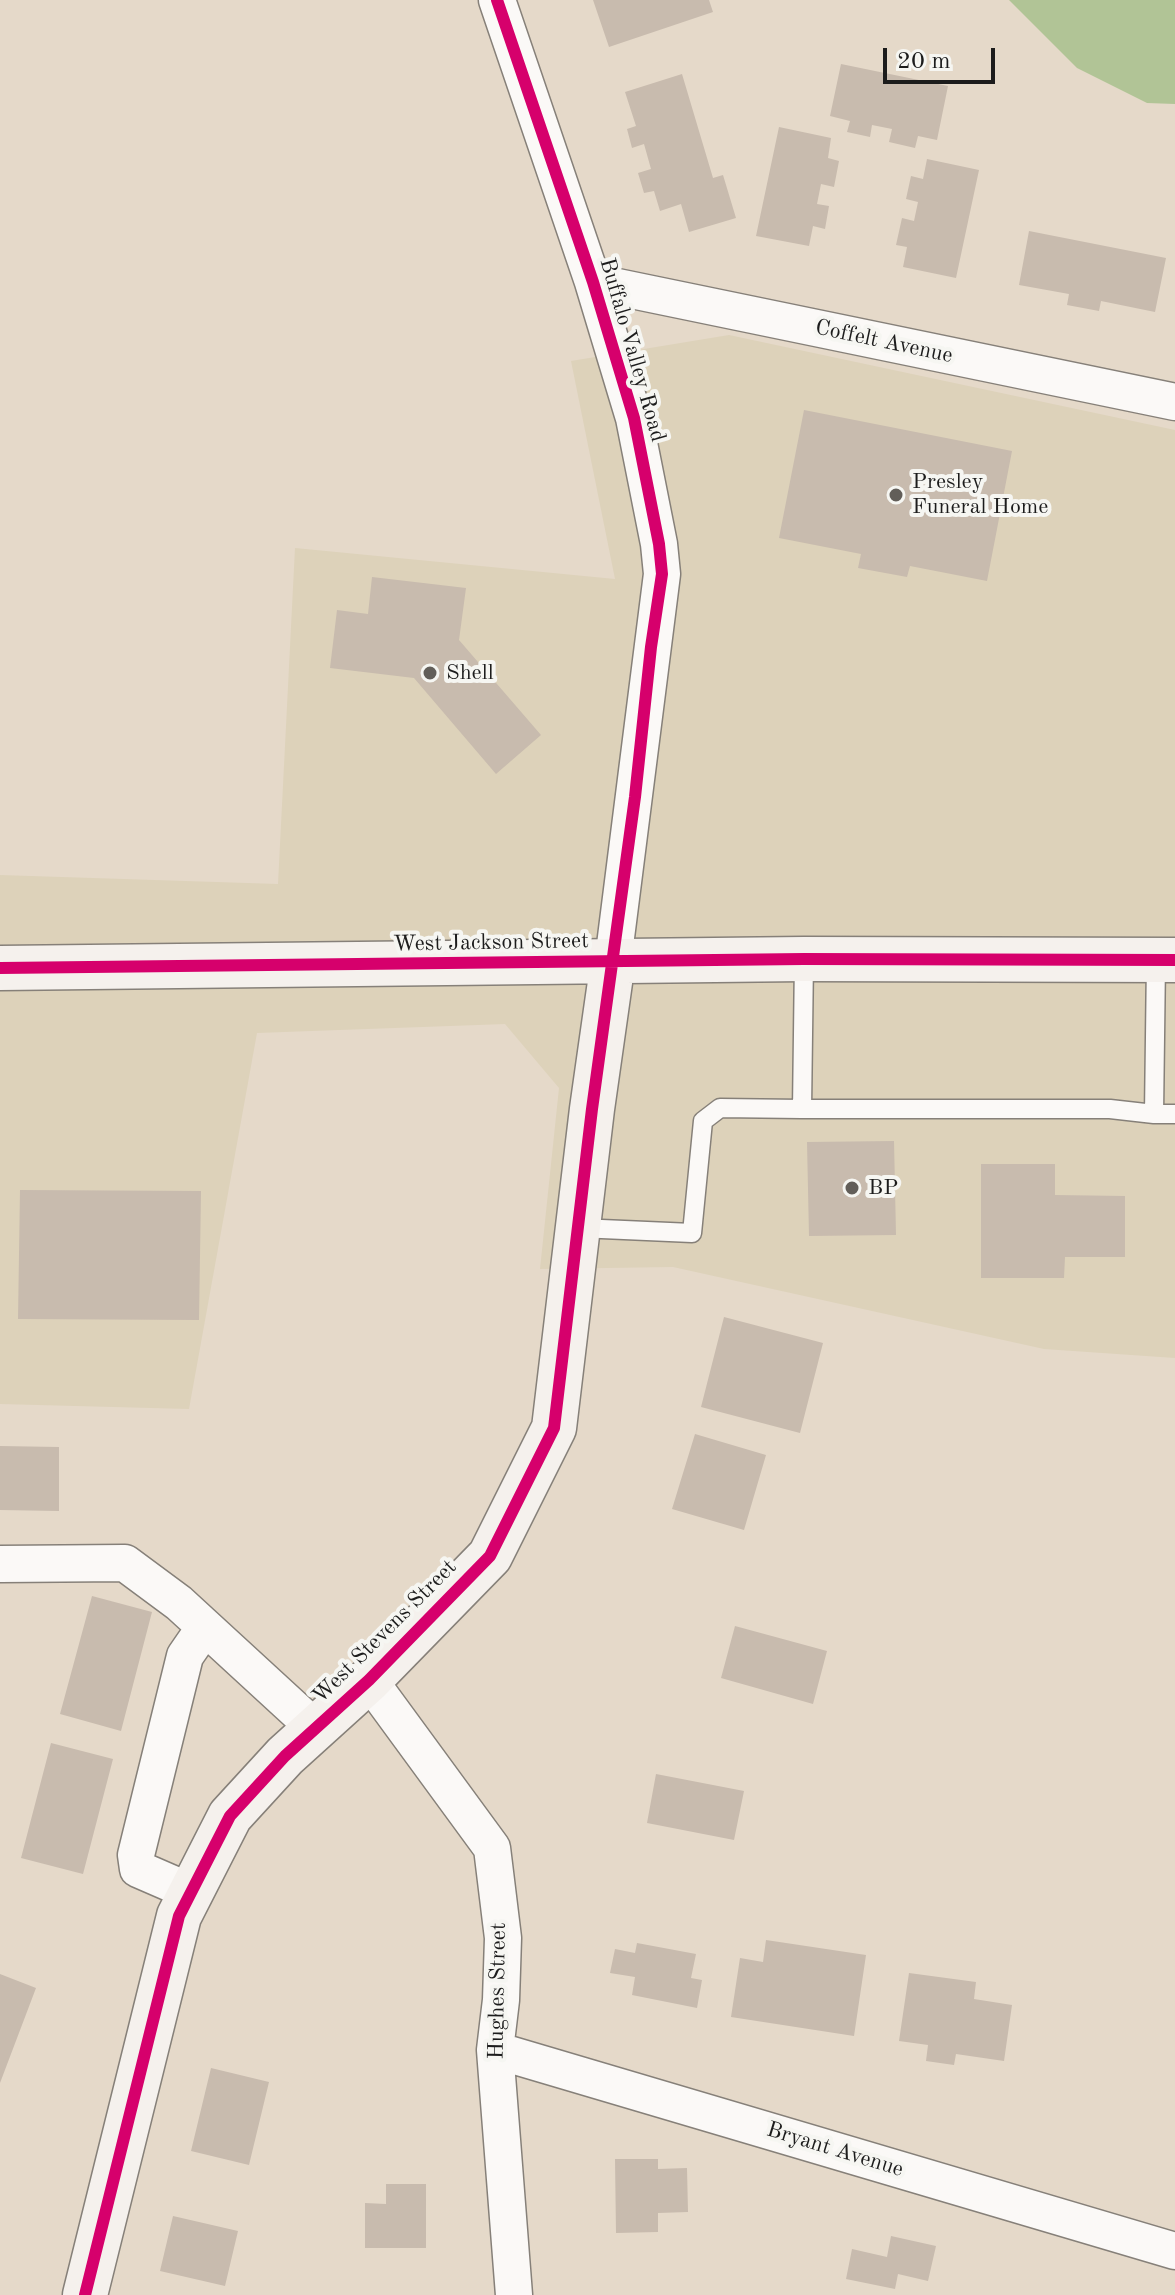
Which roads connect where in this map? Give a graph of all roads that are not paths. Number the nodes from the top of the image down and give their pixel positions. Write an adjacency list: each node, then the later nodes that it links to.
1 (497, 0): 2 (street, Buffalo Valley Road)
2 (593, 282): 3 (street, Coffelt Avenue); 6 (street, Buffalo Valley Road)
3 (1175, 402)
4 (804, 959): 5 (street, West Jackson Street); 6 (street, West Jackson Street); 8 (lane)
5 (1166, 960): 9 (lane)
6 (613, 961): 7 (street, West Jackson Street); 11 (street, West Stevens Street)
7 (0, 968)
8 (802, 1109): 9 (lane); 11 (lane)
9 (1154, 1114): 10 (lane)
10 (1175, 1114)
11 (579, 1228): 14 (street, West Stevens Street)
12 (0, 1564): 13 (street)
13 (205, 1627): 15 (street); 16 (street)
14 (369, 1680): 15 (street, West Stevens Street); 17 (street, Hughes Street)
15 (315, 1728): 16 (street, West Stevens Street)
16 (191, 1892): 19 (street, West Stevens Street)
17 (495, 2050): 18 (street, Bryant Avenue); 20 (street, Hughes Street)
18 (1175, 2251)
19 (85, 2295)
20 (514, 2295)

